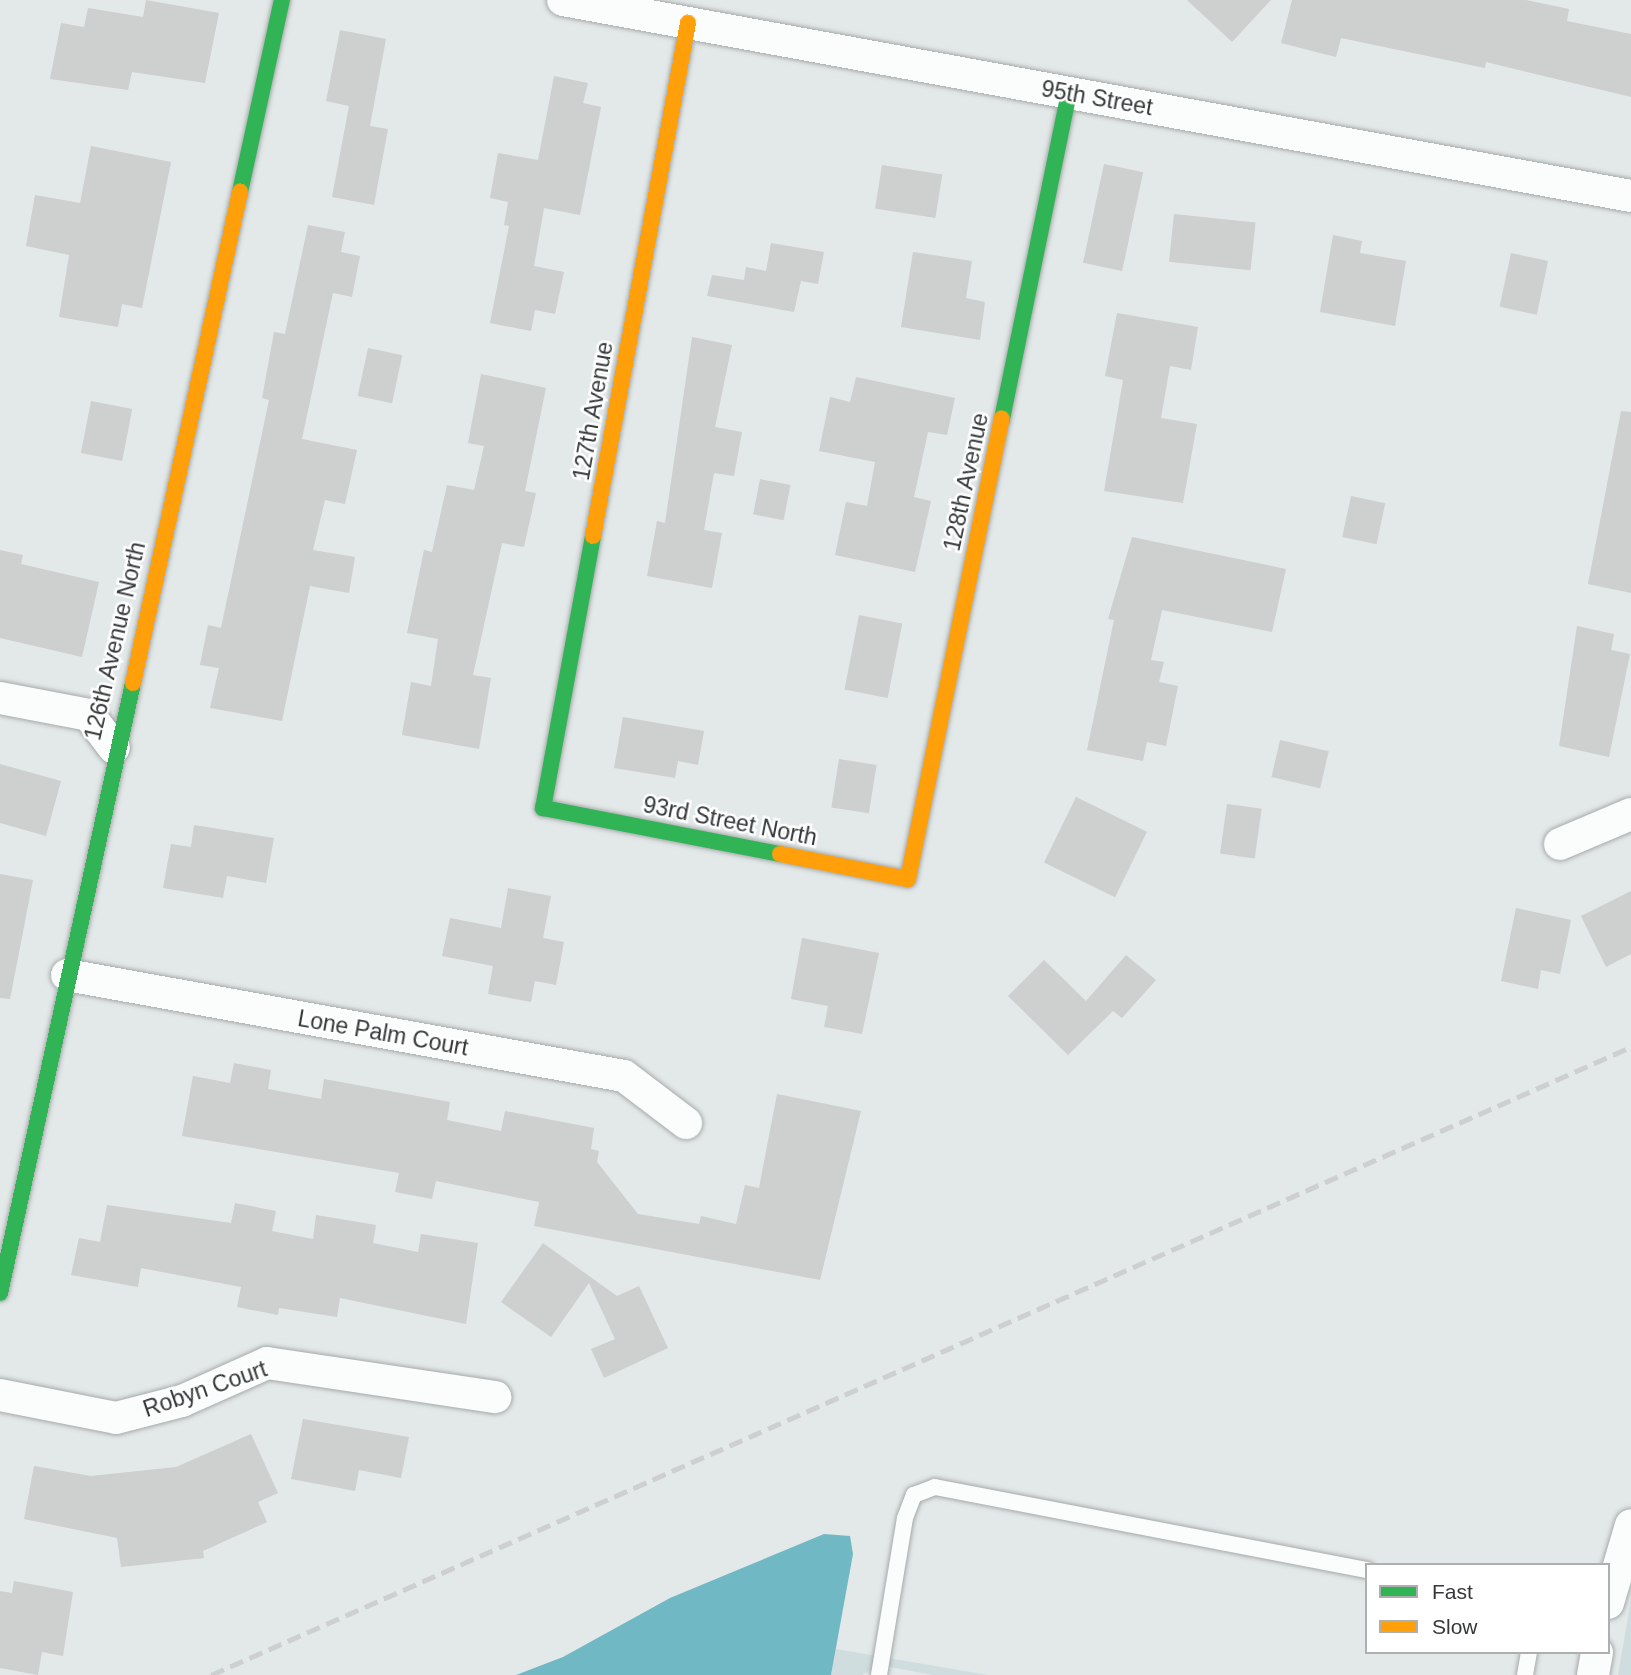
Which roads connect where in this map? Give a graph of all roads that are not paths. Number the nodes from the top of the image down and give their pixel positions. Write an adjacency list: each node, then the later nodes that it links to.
1 (282, 0): 7 (street, 126th Avenue North)
2 (563, 0): 3 (street, 95th Street)
3 (688, 23): 4 (street, 95th Street); 8 (street, 127th Avenue)
4 (1069, 93): 5 (street, 95th Street); 11 (street, 128th Avenue)
5 (1631, 196)
6 (0, 698): 7 (street)
7 (114, 748): 12 (street, 126th Avenue North)
8 (543, 808): 11 (street, 93rd Street North)
9 (1631, 814): 10 (street)
10 (1560, 844)
11 (908, 879)
12 (66, 975): 13 (street, Lone Palm Court); 14 (street, 126th Avenue North)
13 (686, 1123)
14 (0, 1293)
15 (0, 1395): 16 (street, Robyn Court)
16 (495, 1397)
17 (1630, 1525): 19 (street)
18 (1365, 1570): 22 (lane)
19 (1610, 1596)
20 (1529, 1654): 23 (lane)
21 (1597, 1654): 24 (street)
22 (879, 1675)
23 (1525, 1675)
24 (1593, 1675)

